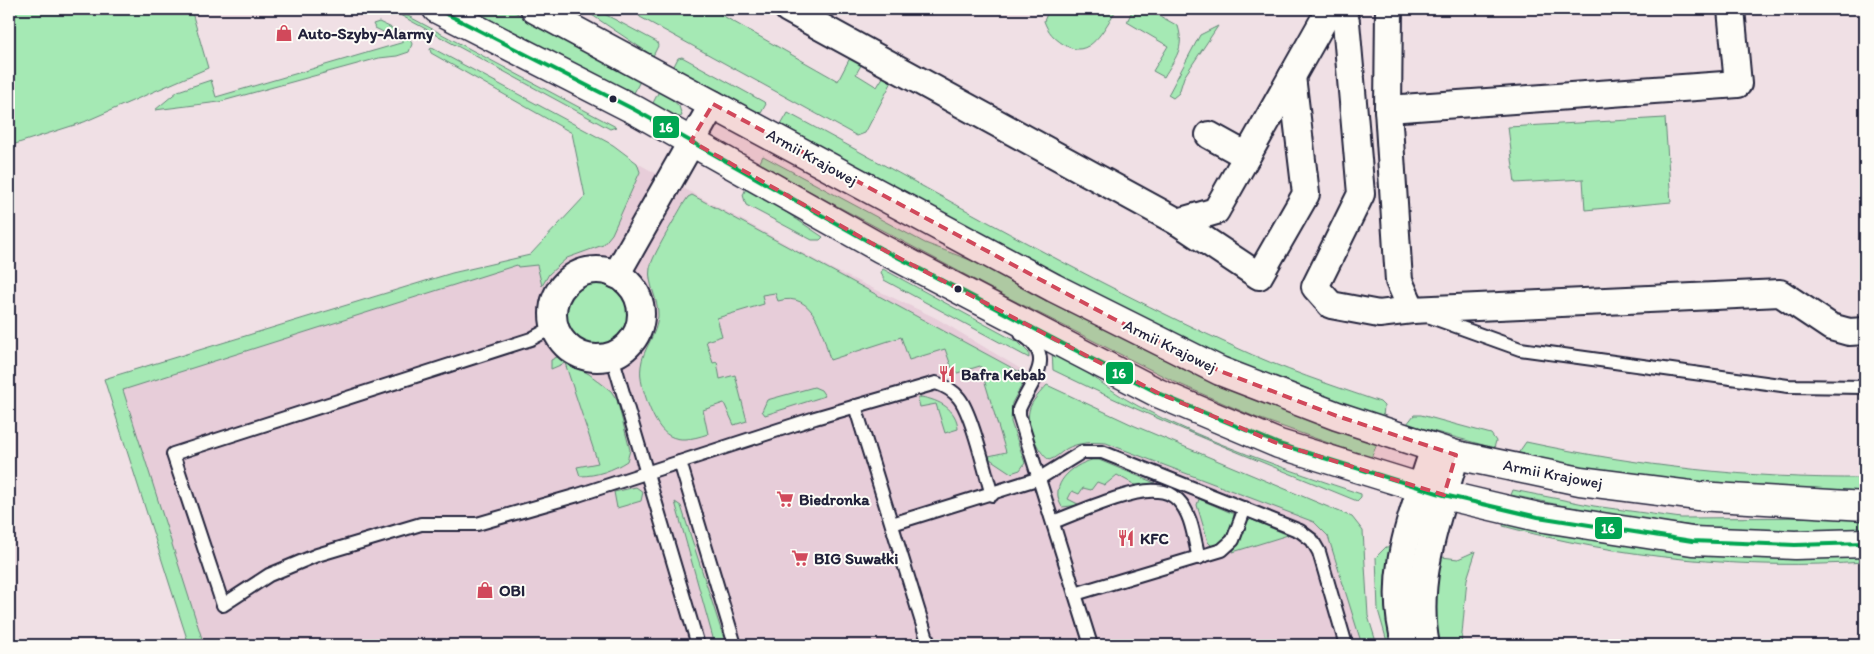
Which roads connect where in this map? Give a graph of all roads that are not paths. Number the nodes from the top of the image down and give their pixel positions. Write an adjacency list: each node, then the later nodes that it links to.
1 (438, 9): 12 (main road)
2 (535, 9): 9 (main road, Armii Krajowej)
3 (788, 9): 14 (street)
4 (1330, 9): 8 (street)
5 (1341, 9): 17 (street)
6 (1394, 9): 10 (street)
7 (1731, 9): 10 (street)
8 (1292, 76): 13 (street); 14 (street)
9 (713, 104): 12 (street); 23 (main road, Armii Krajowej)
10 (1388, 109): 17 (street)
11 (1209, 135): 13 (street)
12 (692, 141): 15 (main road); 16 (street)
13 (1247, 156): 14 (street)
14 (1178, 222)
15 (880, 248): 26 (lane); 27 (main road)
16 (616, 275): 18 (street); 20 (street)
17 (1412, 310): 19 (street); 21 (lane)
18 (555, 326): 20 (street); 25 (lane)
19 (1865, 331)
20 (612, 356): 25 (lane)
21 (1865, 387)
22 (855, 406): 24 (lane); 28 (lane); 32 (lane)
23 (1445, 452): 27 (street); 29 (main road, Armii Krajowej)
24 (680, 462): 25 (lane); 37 (lane)
25 (646, 473): 36 (lane)
26 (1040, 478): 28 (lane); 30 (lane); 31 (lane)
27 (1433, 492): 33 (main road); 41 (street); 42 (street)
28 (992, 495): 32 (lane)
29 (1865, 506)
30 (1245, 508): 34 (lane); 40 (lane)
31 (1053, 522): 34 (lane); 35 (lane)
32 (892, 524): 38 (lane)
33 (1865, 543)
34 (1199, 558): 35 (lane)
35 (1075, 594): 39 (lane)
36 (698, 645)
37 (735, 645)
38 (929, 645)
39 (1091, 645)
40 (1346, 645)
41 (1406, 645)
42 (1426, 645)

